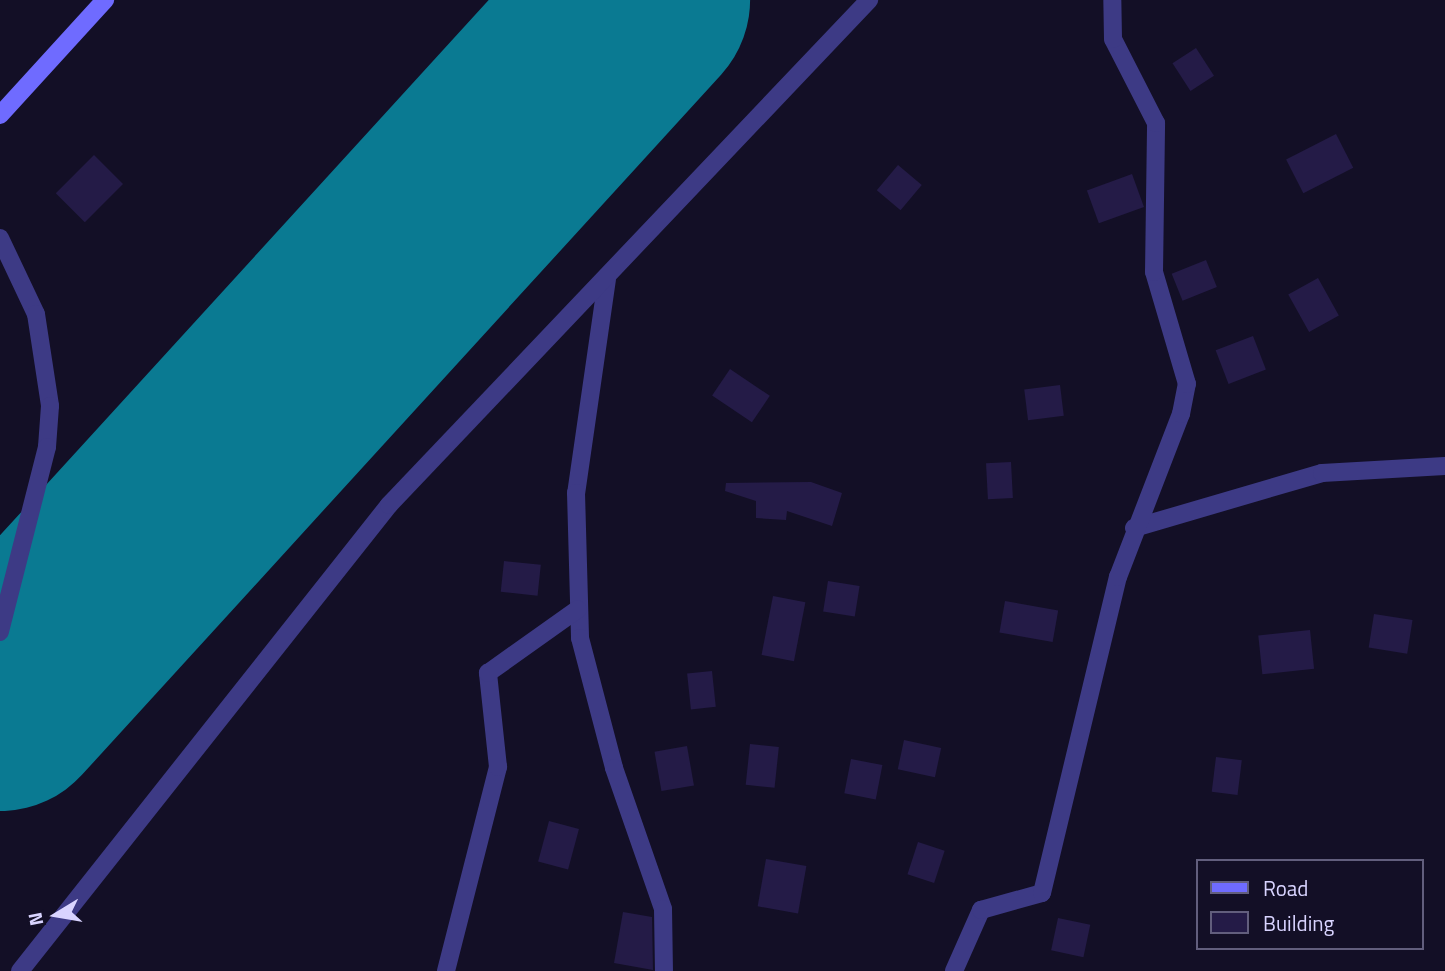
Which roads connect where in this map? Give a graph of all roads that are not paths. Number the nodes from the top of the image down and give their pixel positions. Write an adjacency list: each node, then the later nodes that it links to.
1 (105, 0): 4 (street)
2 (869, 0): 6 (street)
3 (1112, 0): 8 (street)
4 (0, 115)
5 (0, 238): 10 (street)
6 (607, 279): 9 (street); 11 (street)
7 (1445, 466): 8 (street)
8 (1134, 528): 14 (street)
9 (578, 609): 12 (street); 13 (street)
10 (0, 632)
11 (20, 971)
12 (446, 971)
13 (664, 971)
14 (954, 971)

